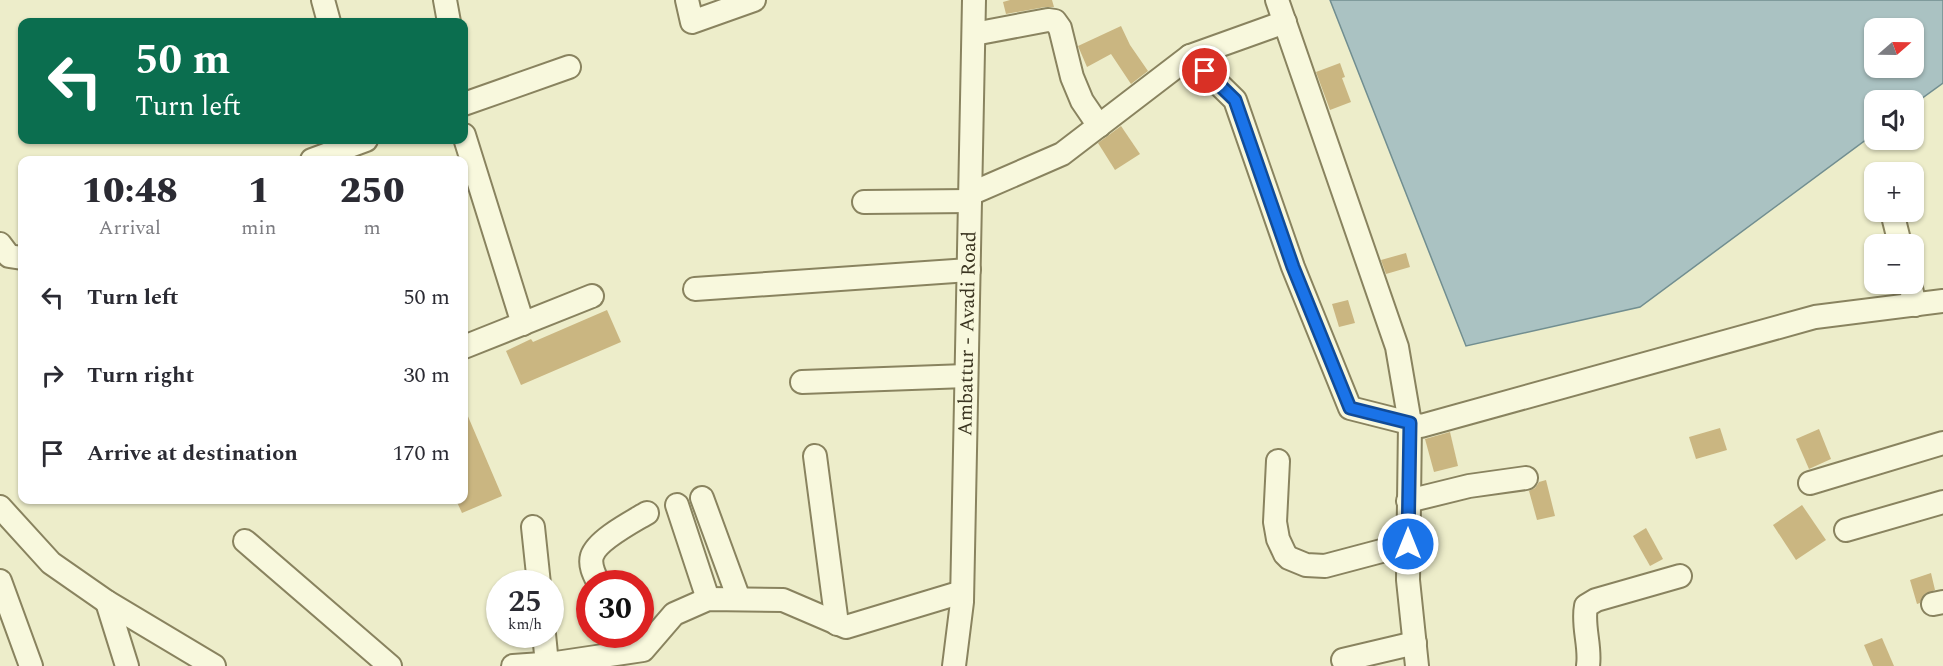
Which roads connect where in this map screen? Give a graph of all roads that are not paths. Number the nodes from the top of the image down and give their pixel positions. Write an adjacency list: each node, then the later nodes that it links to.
1 (322, 0): 7 (street)
2 (445, 0): 8 (street)
3 (687, 0): 4 (street)
4 (754, 0)
5 (974, 0): 10 (street, Ambattur - Avadi Road)
6 (1277, 0): 9 (street)
7 (329, 18)
8 (448, 18)
9 (1285, 22): 11 (street); 31 (street)
10 (974, 34): 14 (street); 18 (street, Ambattur - Avadi Road)
11 (1190, 56): 14 (street); 31 (street)
12 (568, 67): 13 (street)
13 (468, 103)
14 (1099, 126): 18 (street)
15 (355, 144): 17 (street)
16 (467, 144): 27 (street)
17 (323, 156)
18 (970, 197): 19 (street); 22 (street, Ambattur - Avadi Road)
19 (864, 201)
20 (0, 244): 21 (street)
21 (18, 257)
22 (969, 270): 23 (street); 29 (street, Ambattur - Avadi Road)
23 (695, 289)
24 (1913, 294): 26 (street); 31 (street)
25 (592, 296): 27 (street)
26 (1943, 301)
27 (523, 324): 28 (street)
28 (468, 345)
29 (966, 376): 30 (street); 51 (street, Ambattur - Avadi Road)
30 (802, 382)
31 (1410, 423): 38 (street)
32 (1943, 443): 36 (street)
33 (815, 456): 55 (street)
34 (1278, 461): 46 (street)
35 (1526, 477): 38 (street)
36 (1810, 483)
37 (702, 498): 53 (street)
38 (1408, 501): 46 (street)
39 (1943, 502): 44 (street)
40 (677, 506): 52 (street)
41 (0, 507): 54 (street)
42 (647, 513): 48 (street)
43 (533, 526): 47 (street)
44 (1846, 530)
45 (245, 541): 65 (street)
46 (1408, 544): 57 (street)
47 (538, 570)
48 (593, 570)
49 (1680, 576): 69 (street)
50 (0, 581): 62 (street)
51 (962, 592): 55 (street); 67 (street, Ambattur - Avadi Road)
52 (708, 599): 53 (street); 56 (street)
53 (739, 599): 55 (street)
54 (106, 602): 63 (street); 64 (street)
55 (837, 624)
56 (654, 637)
57 (1415, 643): 60 (street); 68 (street)
58 (545, 648): 61 (street)
59 (610, 648): 61 (street)
60 (1343, 660)
61 (547, 664): 66 (street)
62 (31, 666)
63 (127, 666)
64 (214, 666)
65 (390, 666)
66 (513, 666)
67 (954, 666)
68 (1417, 666)
69 (1588, 666)

